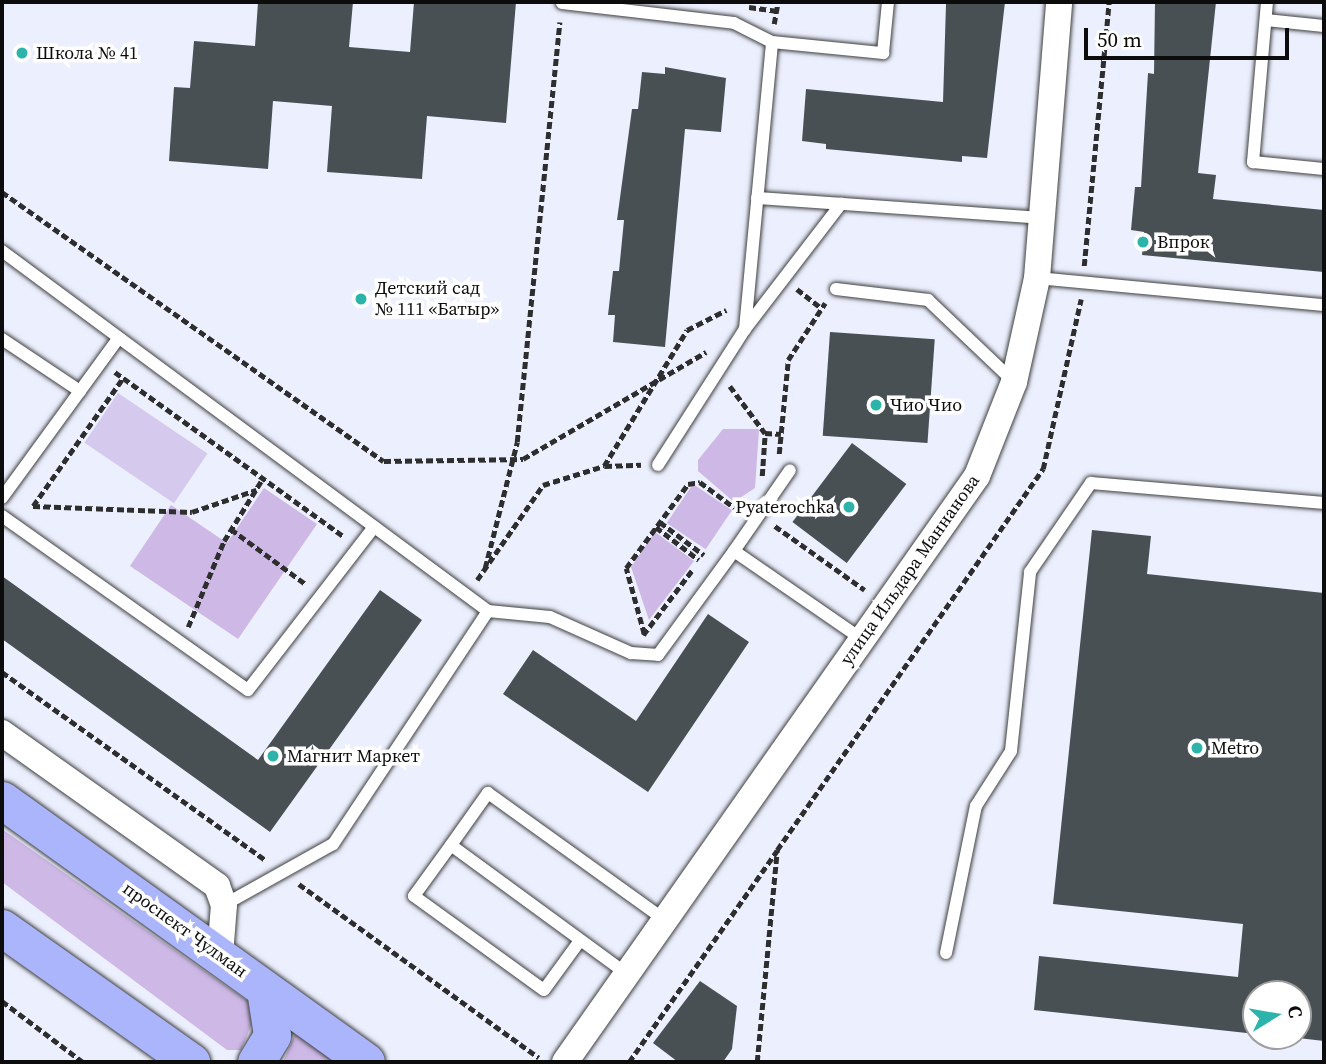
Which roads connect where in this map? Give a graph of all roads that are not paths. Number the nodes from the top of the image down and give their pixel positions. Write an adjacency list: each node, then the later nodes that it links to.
1 (888, 2): 7 (lane)
2 (1059, 2): 11 (street, улица Ильдара Маннанова)
3 (1267, 2): 5 (lane)
4 (562, 4): 7 (lane)
5 (1266, 20): 6 (lane); 8 (lane)
6 (1324, 26)
7 (772, 42): 9 (lane)
8 (1324, 169)
9 (757, 198): 10 (lane); 16 (lane)
10 (841, 204): 11 (lane); 16 (lane)
11 (1042, 218): 13 (street, улица Ильдара Маннанова)
12 (2, 251): 18 (lane)
13 (1037, 278): 15 (lane); 19 (street, улица Ильдара Маннанова)
14 (836, 289): 19 (lane)
15 (1324, 306)
16 (745, 329): 21 (lane)
17 (2, 339): 20 (lane)
18 (118, 339): 20 (lane); 26 (lane)
19 (1014, 382): 29 (street, улица Ильдара Маннанова)
20 (80, 391): 23 (lane)
21 (658, 465)
22 (790, 470): 27 (lane)
23 (2, 498)
24 (1324, 503): 37 (lane)
25 (2, 516): 26 (lane)
26 (374, 527): 28 (lane)
27 (734, 551): 28 (lane); 29 (lane)
28 (488, 611): 33 (lane)
29 (863, 640): 34 (street, улица Ильдара Маннанова)
30 (2, 733): 33 (street)
31 (2, 800): 38 (main road, проспект Чулман)
32 (451, 845): 34 (lane); 36 (lane); 36 (lane)
33 (224, 905): 38 (street)
34 (665, 920): 39 (street, улица Ильдара Маннанова)
35 (2, 929): 41 (main road)
36 (579, 942): 39 (lane)
37 (946, 953)
38 (220, 955): 40 (main road, проспект Чулман)
39 (627, 974): 44 (street, улица Ильдара Маннанова)
40 (265, 990): 42 (main road); 43 (main road, проспект Чулман)
41 (191, 1062)
42 (256, 1062)
43 (366, 1062)
44 (565, 1062)

